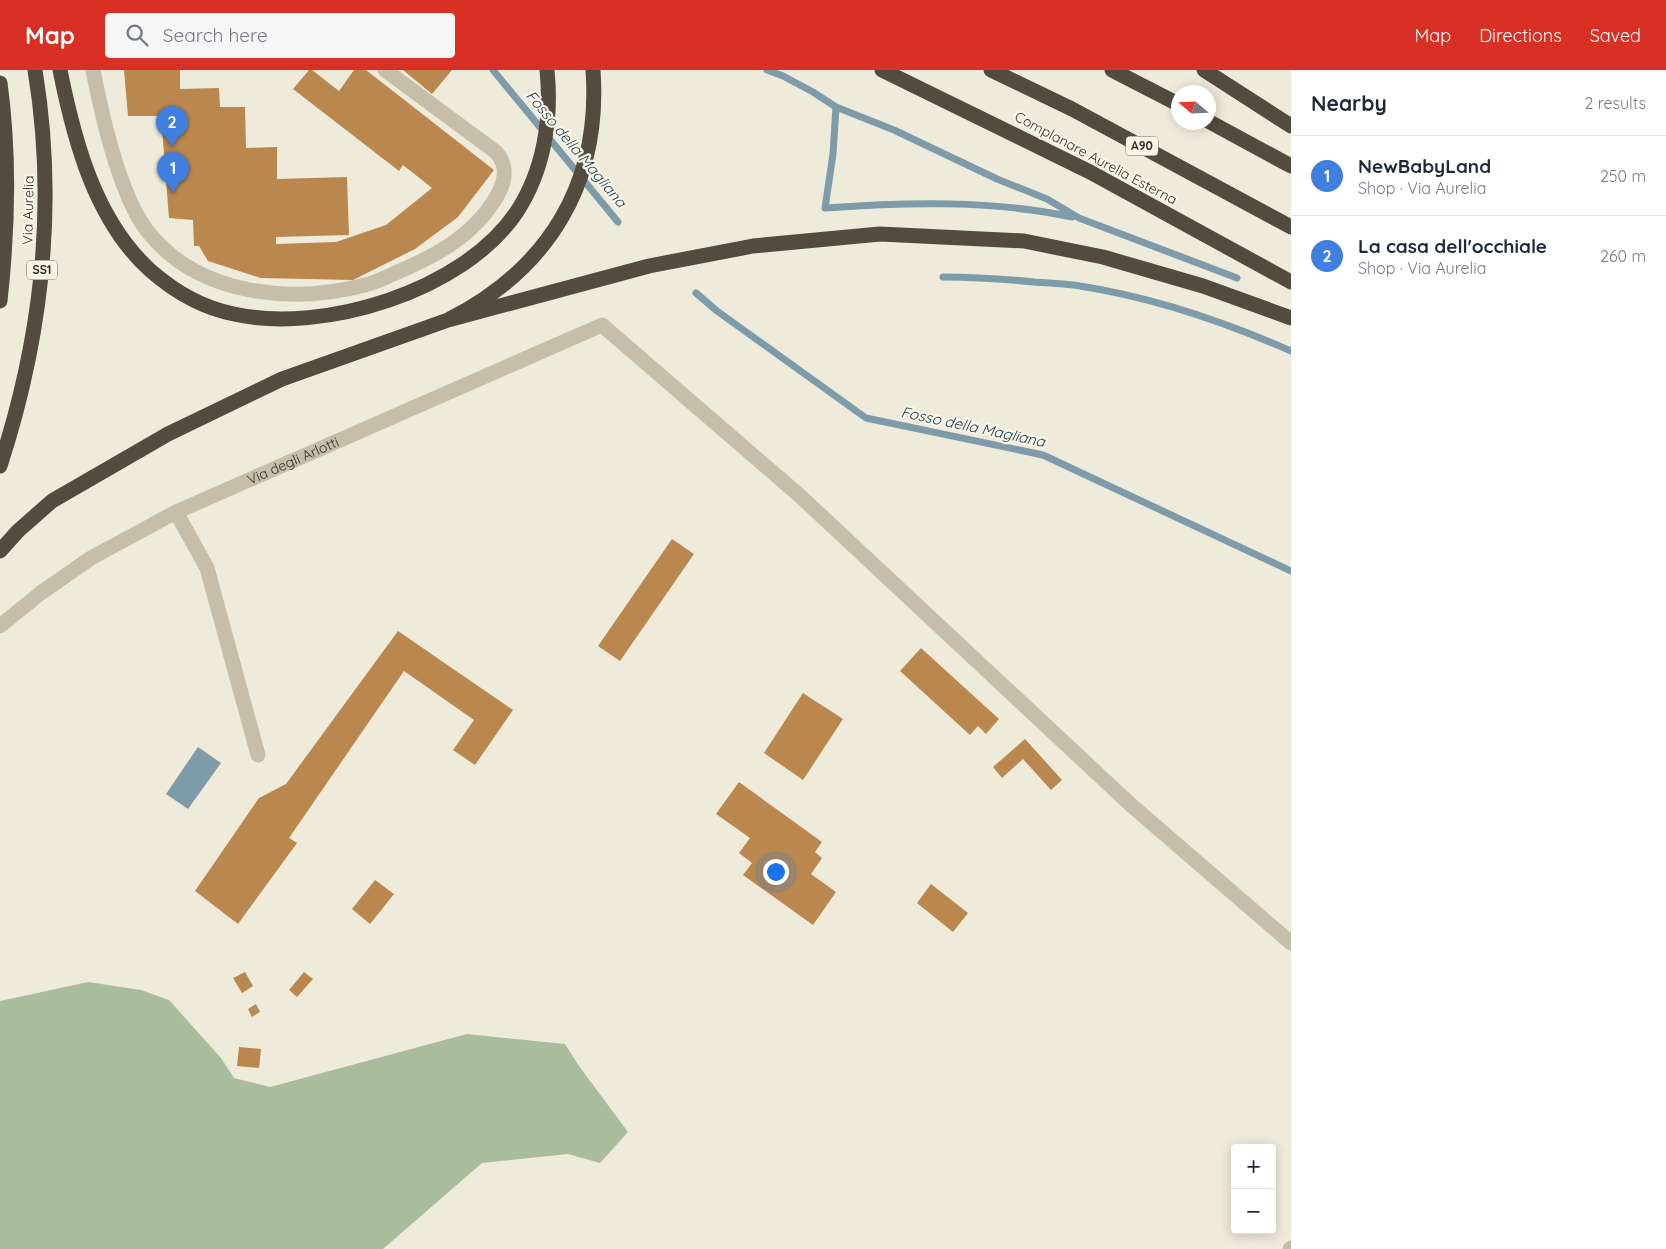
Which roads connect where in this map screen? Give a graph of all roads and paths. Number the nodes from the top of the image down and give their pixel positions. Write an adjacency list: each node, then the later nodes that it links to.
1 (35, 70): 21 (highway, Via Aurelia / SS1)
2 (60, 70): 5 (highway)
3 (93, 70): 4 (street)
4 (385, 70)
5 (547, 70)
6 (593, 70): 20 (highway)
7 (882, 70): 17 (highway, Complanare Aurelia Esterna)
8 (991, 70): 16 (highway, A90)
9 (1112, 70): 12 (highway)
10 (1204, 70): 14 (highway)
11 (0, 83): 18 (highway, Via Aurelia)
12 (1171, 100)
13 (1216, 125): 15 (highway)
14 (1291, 126)
15 (1291, 166)
16 (1291, 227)
17 (1291, 282)
18 (0, 301)
19 (1291, 318): 20 (highway)
20 (448, 320): 23 (highway)
21 (0, 466)
22 (176, 512): 24 (street, Via degli Arlotti); 25 (street); 26 (street, Via degli Arlotti)
23 (0, 551)
24 (0, 626)
25 (258, 755)
26 (1291, 943)

